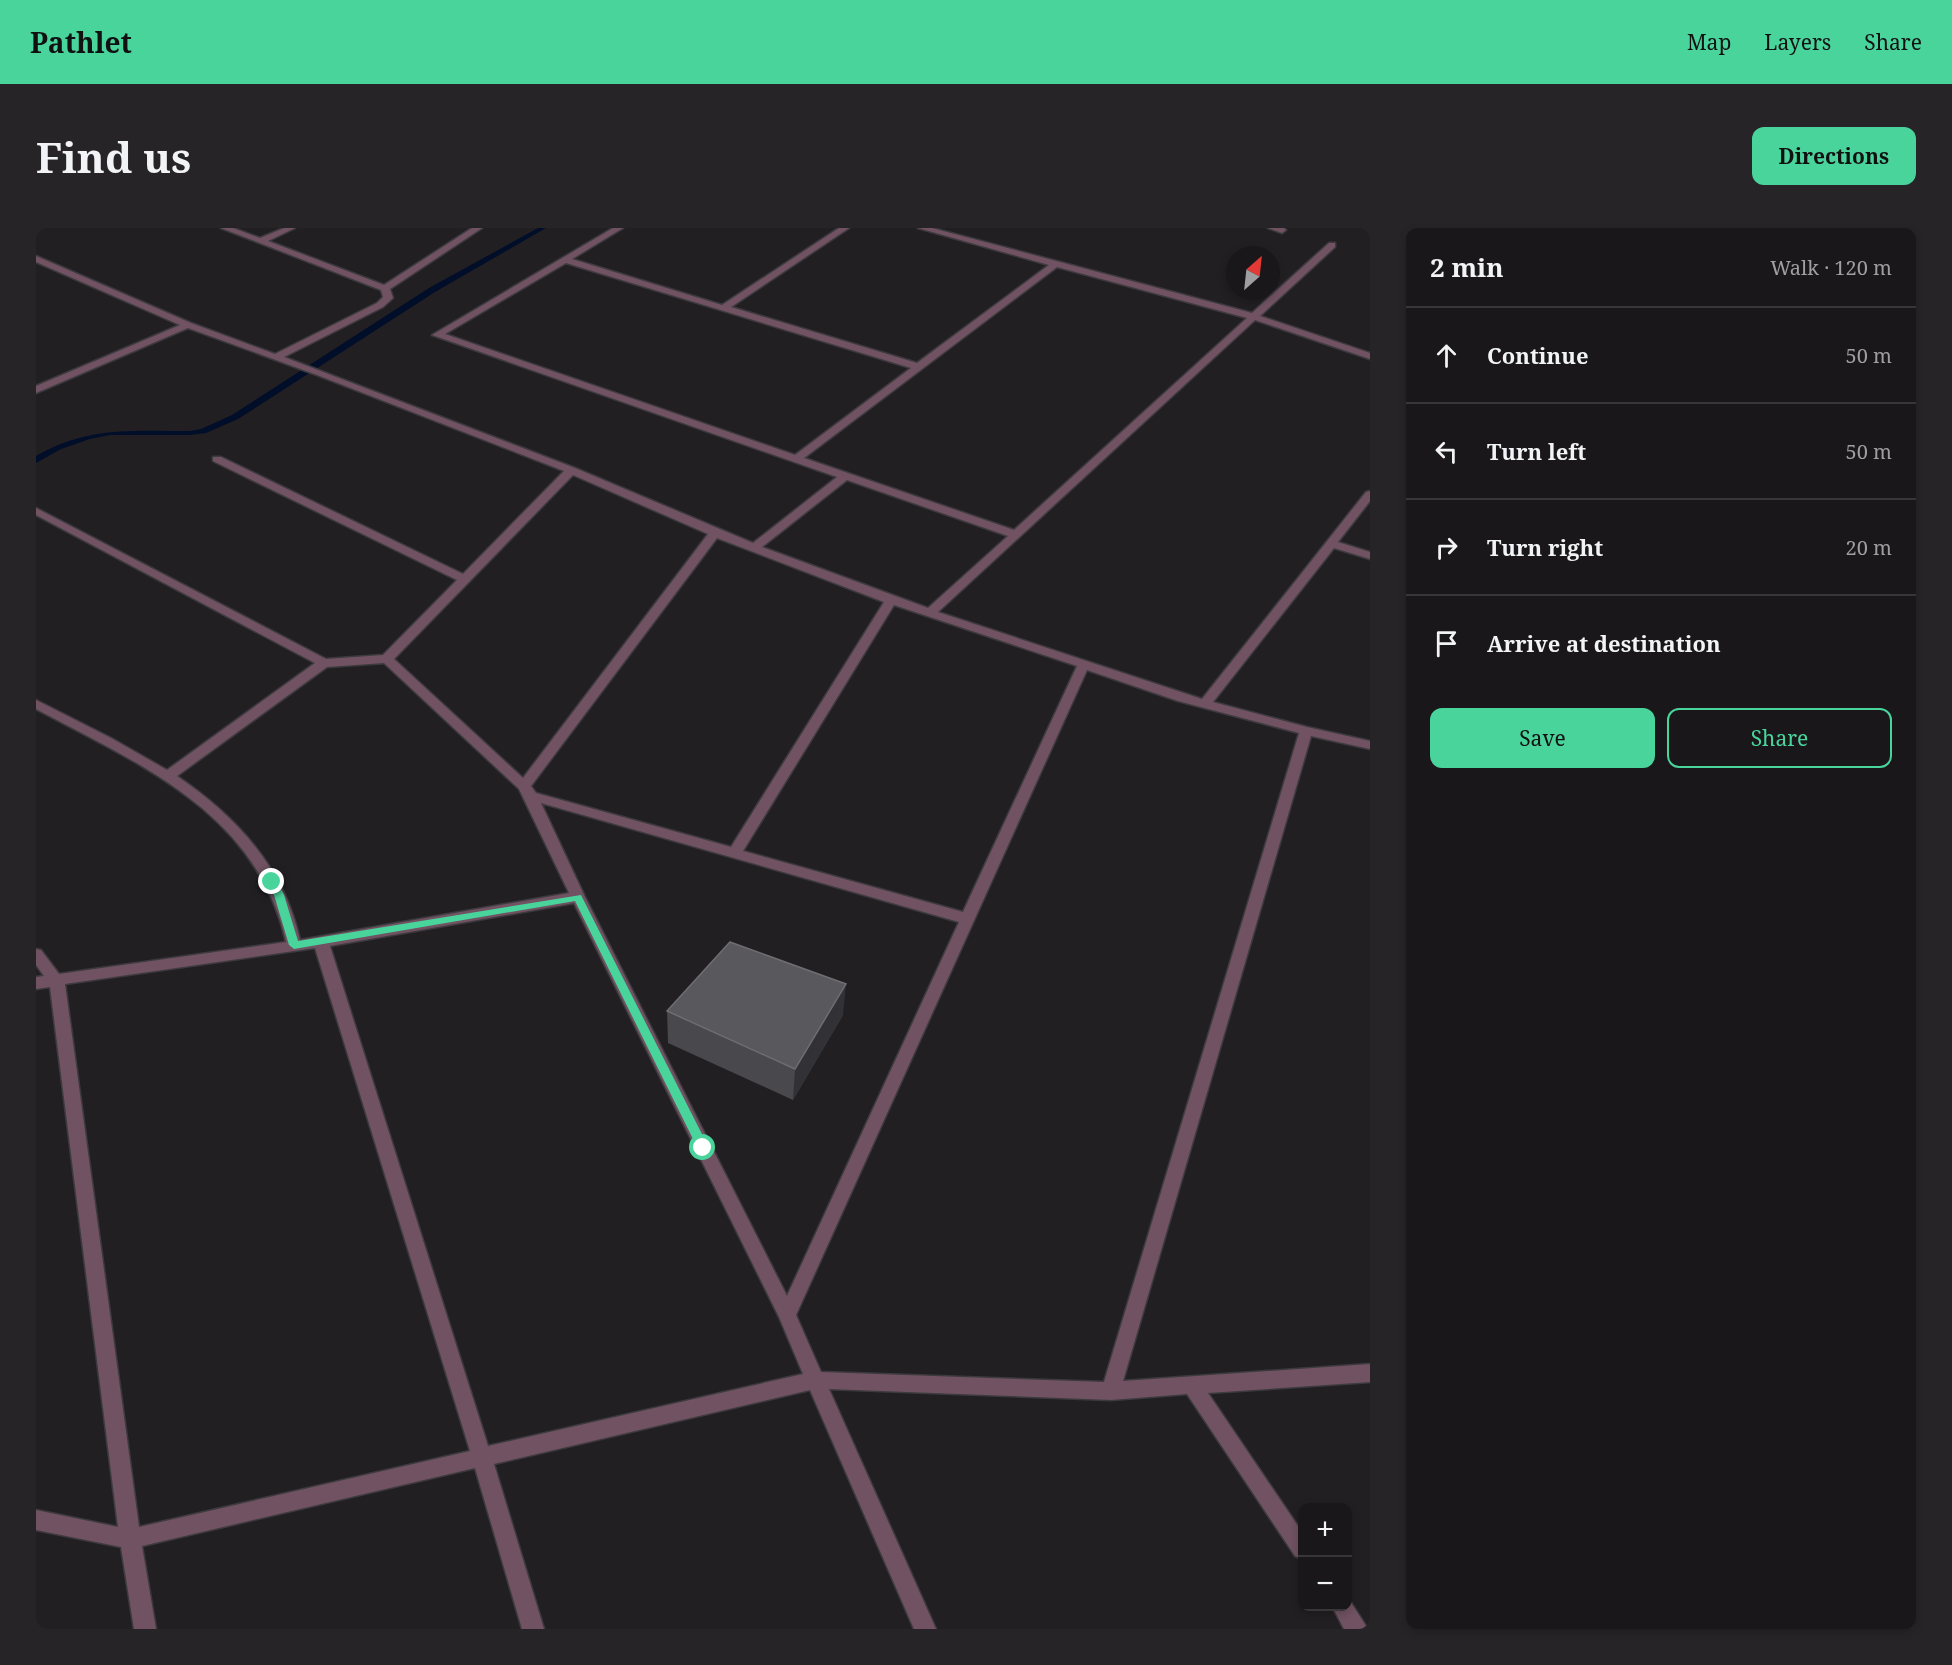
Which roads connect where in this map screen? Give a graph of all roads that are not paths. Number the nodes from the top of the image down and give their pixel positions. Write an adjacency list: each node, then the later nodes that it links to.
1 (225, 228): 9 (street)
2 (291, 228): 9 (street)
3 (478, 228): 14 (street)
4 (619, 228): 12 (street)
5 (845, 228): 15 (street)
6 (922, 228): 13 (street)
7 (1272, 228): 8 (street)
8 (1282, 230)
9 (261, 241): 14 (street)
10 (1332, 245): 16 (street)
11 (36, 260): 17 (street)
12 (565, 260): 15 (street); 23 (street)
13 (1055, 264): 16 (street); 20 (street)
14 (385, 288): 19 (street)
15 (723, 308): 20 (street)
16 (1255, 316): 18 (street); 29 (street)
17 (188, 325): 19 (street); 21 (street)
18 (1370, 356)
19 (274, 358): 24 (street)
20 (919, 367): 23 (street)
21 (36, 390)
22 (217, 459): 33 (street)
23 (796, 459): 25 (street)
24 (571, 470): 28 (street); 33 (street)
25 (845, 476): 29 (street); 31 (street)
26 (1370, 494): 30 (street)
27 (36, 511): 37 (street)
28 (715, 533): 31 (street); 44 (street)
29 (1017, 534): 35 (street)
30 (1330, 543): 32 (street); 39 (street)
31 (754, 548): 34 (street)
32 (1370, 556)
33 (465, 579): 36 (street)
34 (891, 600): 35 (street); 45 (street)
35 (930, 613): 38 (street)
36 (387, 659): 37 (street); 44 (street)
37 (324, 663): 43 (street)
38 (1083, 666): 39 (street); 47 (street)
39 (1206, 703): 41 (street)
40 (36, 704): 43 (street)
41 (1306, 731): 42 (street); 57 (street)
42 (1370, 745)
43 (168, 776): 49 (street)
44 (528, 791): 45 (street); 46 (street)
45 (734, 854): 47 (street)
46 (578, 897): 48 (street); 53 (street)
47 (968, 919): 53 (street)
48 (321, 942): 49 (street); 58 (street)
49 (294, 945): 51 (street)
50 (36, 954): 51 (street)
51 (57, 982): 52 (street); 60 (street)
52 (36, 983)
53 (787, 1315): 55 (street)
54 (1370, 1373): 56 (street)
55 (814, 1380): 57 (street); 58 (street); 65 (street)
56 (1192, 1386): 57 (street); 61 (street)
57 (1111, 1391)
58 (482, 1458): 60 (street); 64 (street)
59 (36, 1520): 60 (street)
60 (130, 1539): 63 (street)
61 (1298, 1543)
62 (1345, 1611): 66 (street)
63 (146, 1629)
64 (533, 1629)
65 (925, 1629)
66 (1357, 1629)

